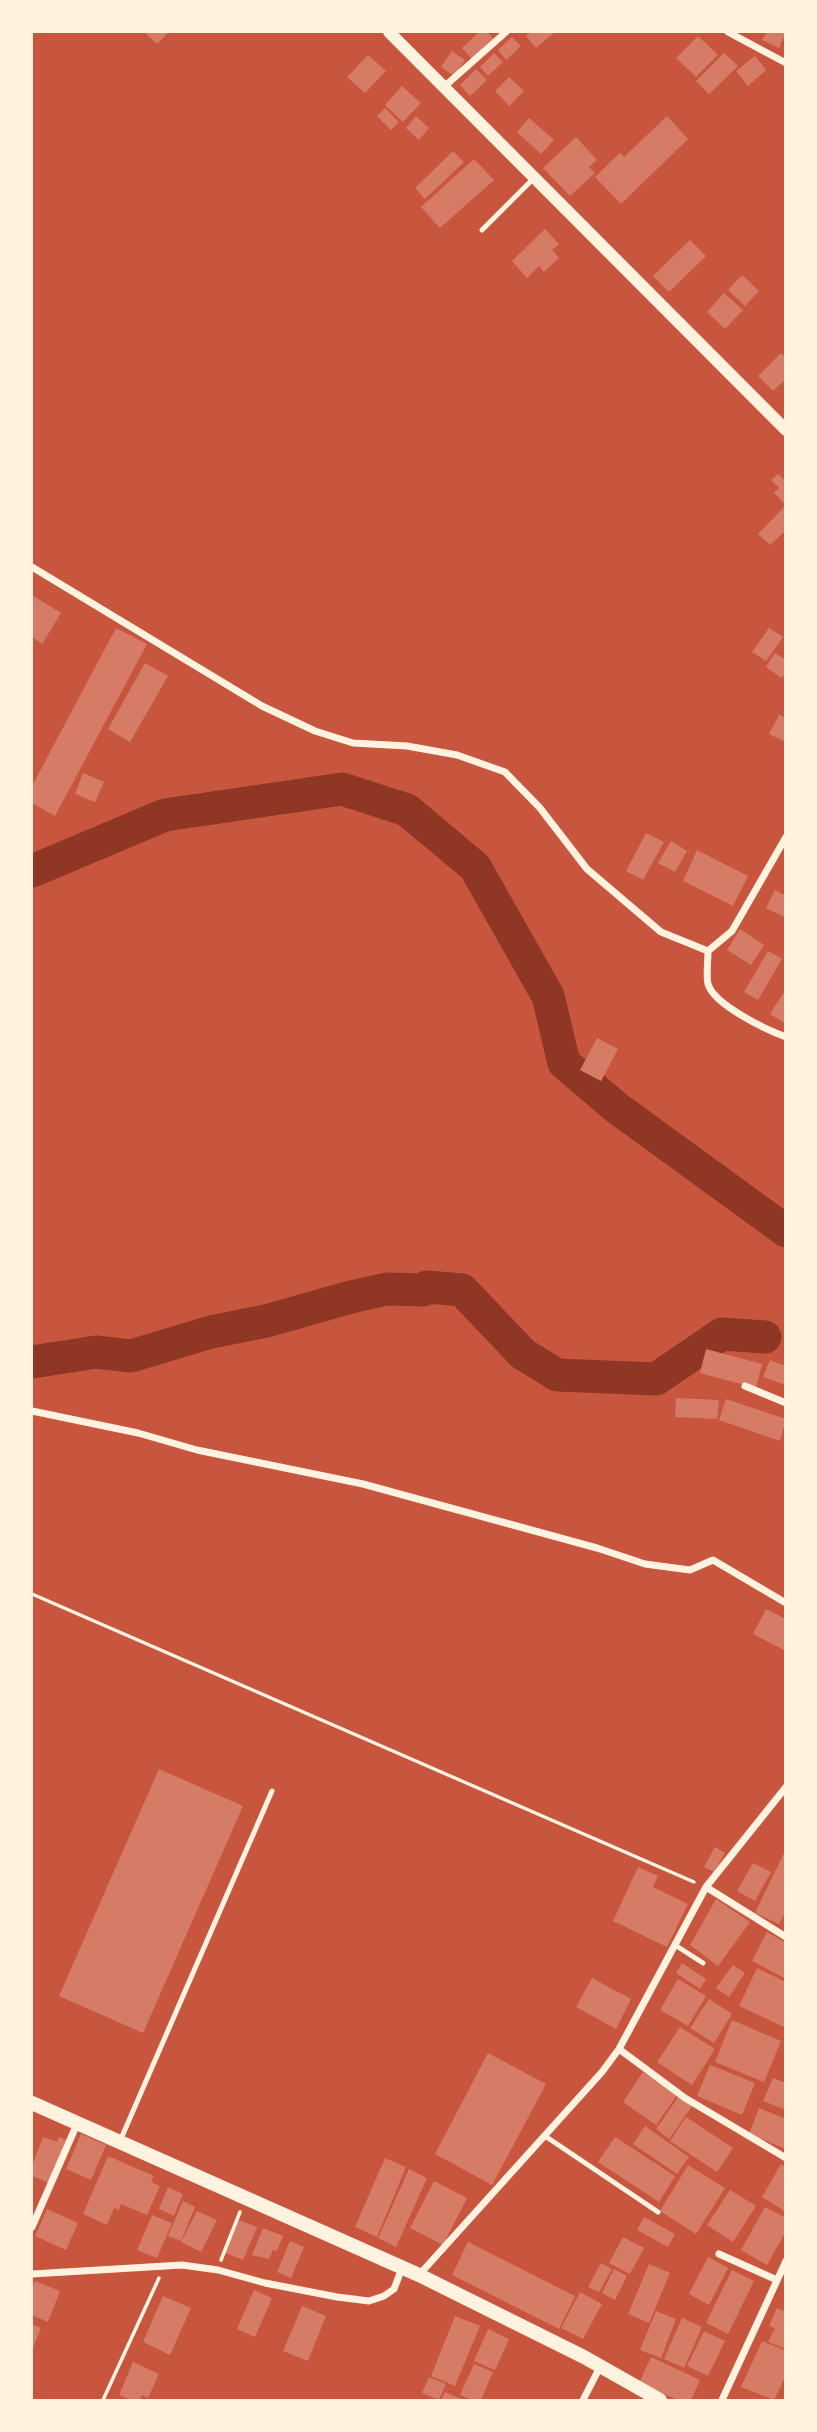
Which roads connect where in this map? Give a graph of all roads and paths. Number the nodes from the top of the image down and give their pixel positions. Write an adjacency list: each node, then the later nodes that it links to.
1 (389, 32): 5 (street)
2 (506, 32): 5 (street)
3 (728, 32): 4 (street)
4 (786, 63)
5 (445, 86): 6 (street)
6 (535, 177): 7 (lane); 8 (street)
7 (482, 230)
8 (786, 430)
9 (32, 567): 12 (street)
10 (786, 837): 11 (street)
11 (782, 851): 12 (street)
12 (708, 951): 13 (street)
13 (786, 1037)
14 (745, 1386): 15 (street)
15 (786, 1403)
16 (32, 1411): 18 (street)
17 (32, 1594): 21 (path)
18 (786, 1603)
19 (786, 1787): 21 (street)
20 (272, 1791): 29 (lane)
21 (706, 1888): 22 (street); 23 (street)
22 (786, 1937)
23 (675, 1945): 24 (lane); 25 (street)
24 (703, 1963)
25 (619, 2049): 28 (street); 30 (street)
26 (32, 2103): 27 (main road)
27 (77, 2124): 29 (main road); 33 (street)
28 (545, 2136): 32 (lane); 40 (street)
29 (120, 2142): 31 (main road)
30 (786, 2158)
31 (246, 2197): 37 (main road); 38 (path)
32 (658, 2212)
33 (32, 2227)
34 (719, 2254): 41 (street)
35 (786, 2261): 41 (street)
36 (165, 2264): 38 (street); 39 (street); 43 (path)
37 (402, 2268): 38 (street); 40 (main road)
38 (218, 2270)
39 (32, 2274)
40 (419, 2275): 42 (main road)
41 (777, 2280): 46 (street)
42 (600, 2367): 44 (street); 45 (main road)
43 (103, 2400)
44 (583, 2400)
45 (660, 2400)
46 (722, 2400)

